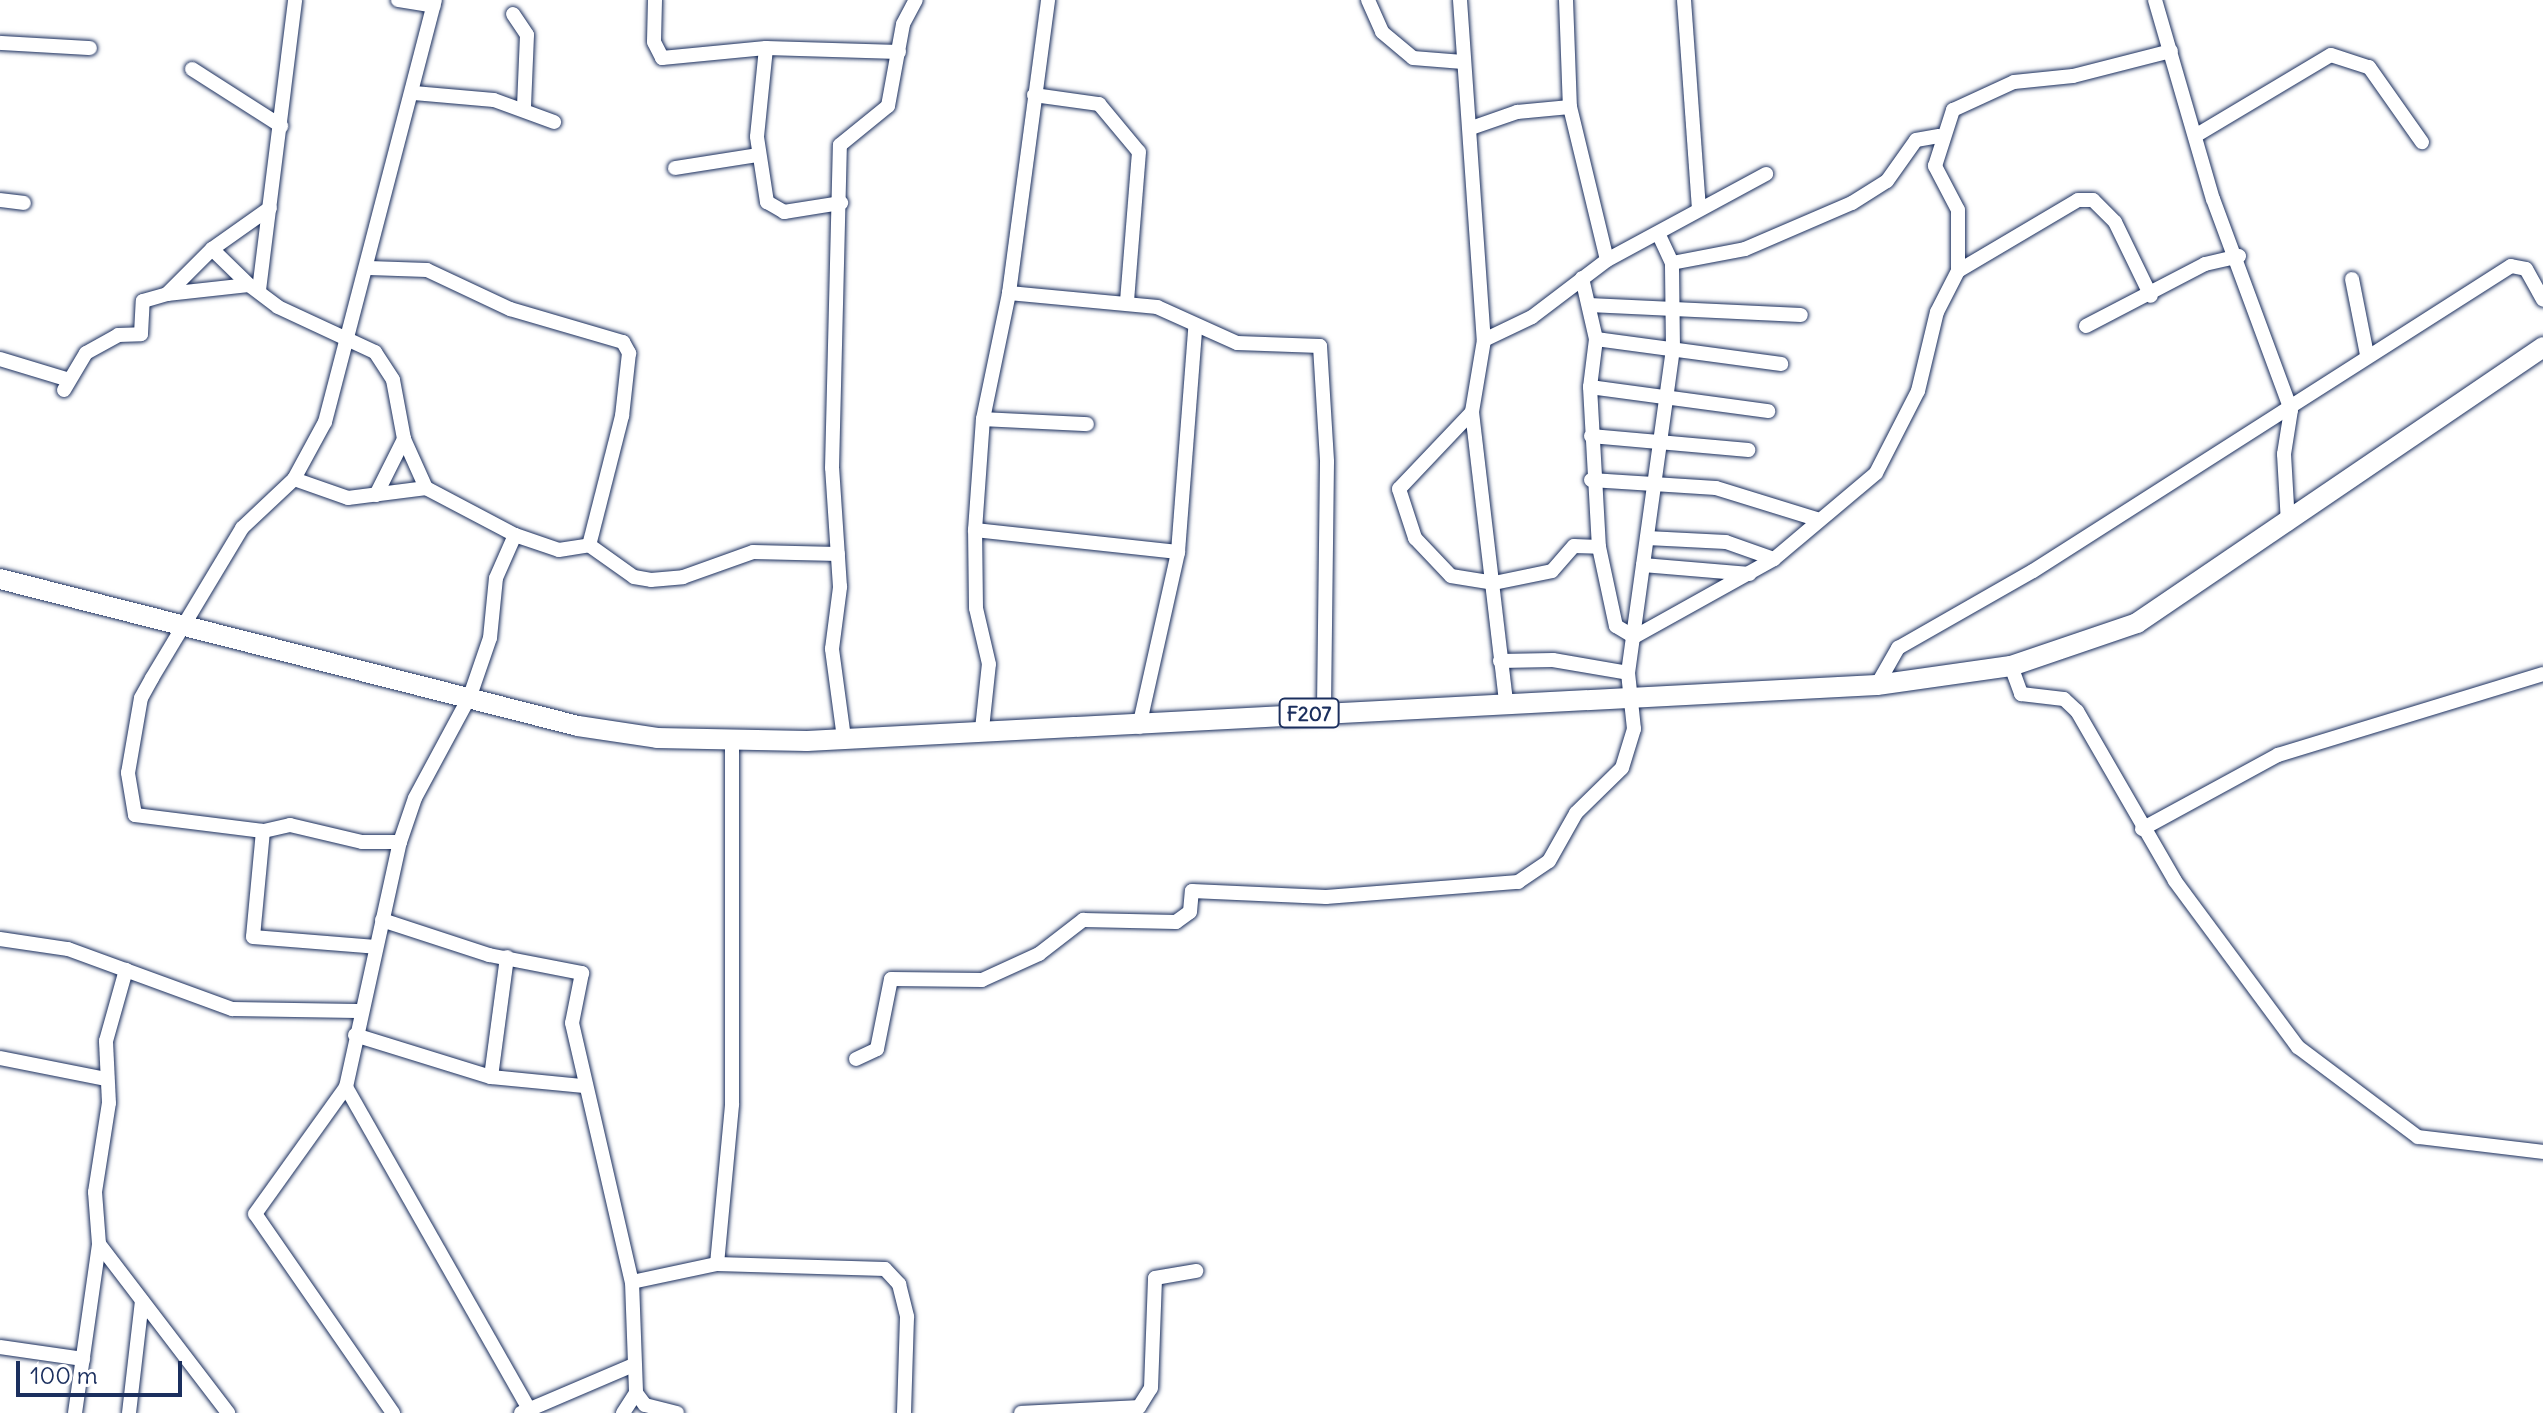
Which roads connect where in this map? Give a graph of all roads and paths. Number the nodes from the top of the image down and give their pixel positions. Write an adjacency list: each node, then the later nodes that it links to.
1 (295, 0): 25 (street)
2 (398, 0): 11 (street)
3 (655, 0): 15 (street)
4 (916, 0): 17 (street)
5 (1048, 0): 21 (street)
6 (1368, 0): 18 (street)
7 (1460, 0): 18 (street)
8 (1566, 0): 22 (street)
9 (1684, 0): 37 (street)
10 (2156, 0): 16 (street)
11 (435, 3): 20 (street)
12 (513, 14): 23 (street)
13 (0, 43): 14 (street)
14 (90, 48)
15 (766, 48): 17 (street); 30 (street)
16 (2171, 51): 27 (street); 28 (street)
17 (899, 52): 35 (street)
18 (1463, 62): 26 (street)
19 (192, 69): 25 (street)
20 (414, 93): 23 (street); 43 (street)
21 (1034, 95): 48 (street); 52 (street)
22 (1570, 107): 26 (street); 41 (street)
23 (524, 108): 24 (street)
24 (554, 122)
25 (281, 126): 36 (street)
26 (1474, 127): 59 (street)
27 (1939, 136): 42 (street); 44 (street)
28 (2195, 136): 29 (street); 40 (street)
29 (2422, 142)
30 (758, 155): 31 (street); 35 (street)
31 (675, 168)
32 (1766, 174): 37 (street)
33 (0, 200): 34 (street)
34 (24, 203)
35 (841, 203): 90 (street)
36 (270, 208): 39 (street); 47 (street)
37 (1699, 208): 38 (street)
38 (1659, 235): 41 (street); 42 (street)
39 (212, 249): 47 (street); 49 (street)
40 (2239, 256): 50 (street); 68 (street)
41 (1607, 260): 45 (street)
42 (1672, 263): 54 (street)
43 (369, 268): 60 (street); 87 (street)
44 (1958, 271): 50 (street); 82 (street)
45 (1582, 278): 53 (street); 59 (street)
46 (2352, 279): 63 (street)
47 (254, 288): 49 (street); 60 (street)
48 (1009, 293): 52 (street); 71 (street)
49 (167, 294): 64 (street)
50 (2151, 296): 56 (street)
51 (2543, 300): 63 (street)
52 (1127, 302): 57 (street)
53 (1589, 305): 54 (street); 58 (street)
54 (1673, 308): 55 (street); 62 (street)
55 (1801, 315)
56 (2086, 326)
57 (1195, 329): 89 (street); 106 (street)
58 (1596, 339): 62 (street); 66 (street)
59 (1484, 340): 70 (street)
60 (350, 341): 74 (street); 77 (street)
61 (2543, 347): 83 (main road, F207)
62 (1673, 349): 65 (street); 67 (street)
63 (2367, 355): 68 (street)
64 (0, 359)
65 (1781, 364)
66 (1590, 387): 67 (street); 73 (street)
67 (1665, 398): 69 (street); 75 (street)
68 (2291, 410): 83 (street); 102 (street)
69 (1768, 411)
70 (1472, 412): 95 (street); 95 (street)
71 (983, 419): 72 (street); 84 (street)
72 (1087, 424)
73 (1591, 436): 75 (street); 78 (street)
74 (404, 439): 80 (street); 81 (street)
75 (1659, 440): 76 (street); 79 (street)
76 (1748, 450)
77 (294, 479): 81 (street); 96 (street)
78 (1591, 480): 79 (street); 88 (street)
79 (1653, 483): 82 (street); 86 (street)
80 (426, 488): 81 (street); 85 (street)
81 (376, 495)
82 (1816, 519): 91 (street)
83 (2288, 524): 99 (main road, F207)
84 (975, 530): 89 (street); 108 (street)
85 (515, 535): 87 (street); 104 (street)
86 (1647, 538): 91 (street); 92 (street)
87 (589, 545): 90 (street)
88 (1599, 547): 95 (street); 97 (street)
89 (1178, 552): 107 (street)
90 (838, 554): 109 (street)
91 (1774, 559): 93 (street)
92 (1643, 565): 93 (street); 97 (street)
93 (1750, 574): 97 (street)
94 (0, 579): 96 (main road, F207)
95 (1494, 583): 98 (street)
96 (187, 625): 104 (main road, F207); 112 (street)
97 (1634, 637): 100 (street)
98 (1500, 661): 100 (street); 105 (street)
99 (2011, 666): 102 (main road, F207); 111 (street)
100 (1628, 673): 103 (street)
101 (2543, 674): 111 (street)
102 (1877, 685): 103 (main road, F207)
103 (1628, 695): 105 (main road, F207); 122 (street)
104 (470, 696): 110 (main road, F207); 113 (street)
105 (1506, 702): 106 (main road, F207)
106 (1324, 711): 107 (main road, F207)
107 (1139, 727): 108 (main road, F207)
108 (982, 729): 109 (main road, F207)
109 (844, 738): 110 (main road, F207)
110 (732, 742): 129 (street)
111 (2142, 829): 127 (street)
112 (263, 831): 113 (street); 116 (street)
113 (400, 842): 114 (street)
114 (382, 920): 116 (street); 117 (street)
115 (0, 939): 118 (street)
116 (376, 947): 119 (street)
117 (507, 957): 123 (street); 125 (street)
118 (126, 970): 119 (street); 124 (street)
119 (357, 1011): 120 (street)
120 (355, 1035): 123 (street); 126 (street)
121 (0, 1058): 124 (street)
122 (856, 1059)
123 (491, 1077): 125 (street)
124 (106, 1079): 128 (street)
125 (582, 1086): 131 (street)
126 (346, 1087): 138 (street); 142 (street)
127 (2543, 1152)
128 (99, 1244): 132 (street); 134 (street)
129 (717, 1264): 131 (street); 145 (street)
130 (1196, 1271): 137 (street)
131 (632, 1282): 135 (street)
132 (142, 1301): 140 (street); 141 (street)
133 (0, 1347): 134 (street)
134 (83, 1359): 139 (street)
135 (631, 1366): 136 (street); 138 (street)
136 (636, 1393): 143 (street); 144 (street)
137 (1141, 1410): 146 (street)
138 (526, 1412)
139 (75, 1413)
140 (129, 1413)
141 (228, 1413)
142 (393, 1413)
143 (623, 1413)
144 (677, 1413)
145 (904, 1413)
146 (1021, 1413)

